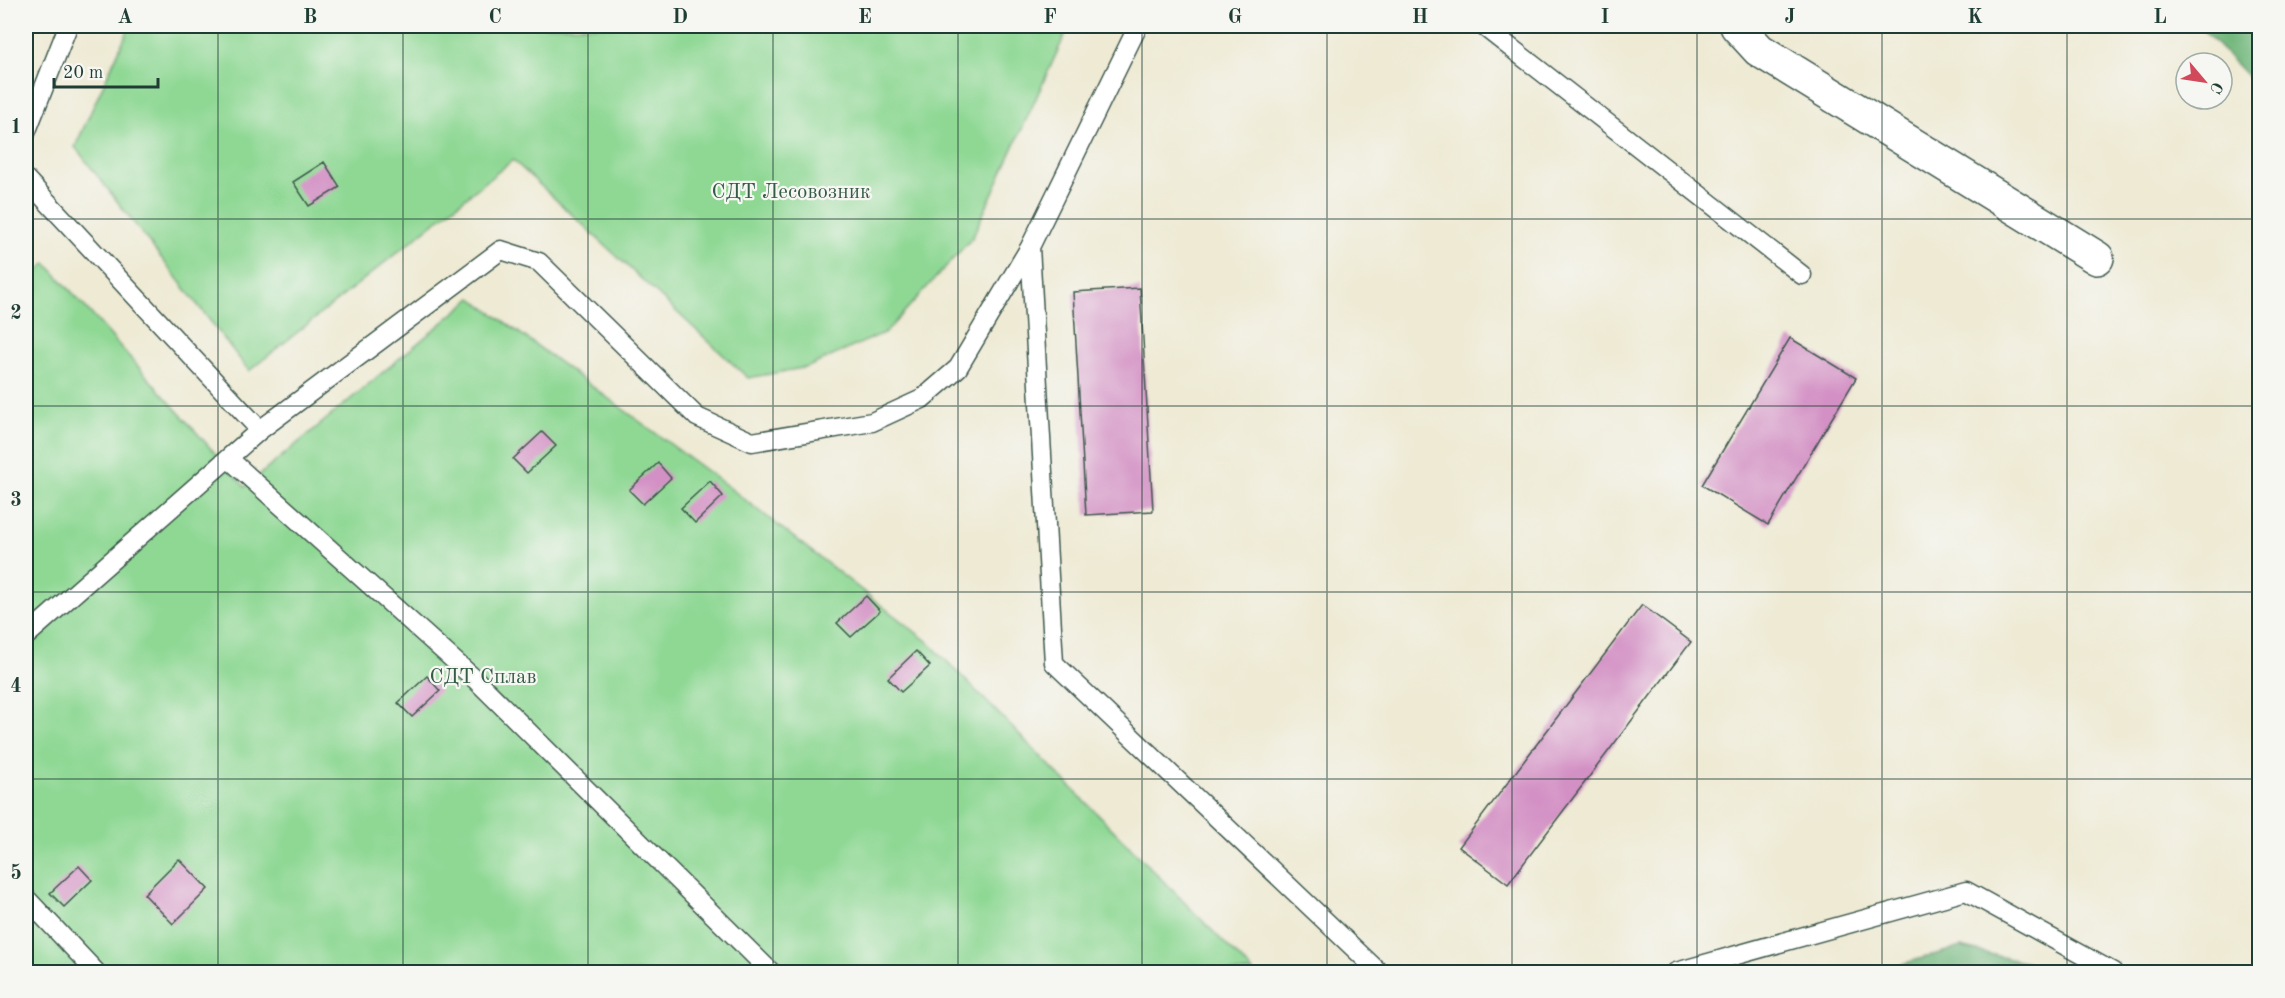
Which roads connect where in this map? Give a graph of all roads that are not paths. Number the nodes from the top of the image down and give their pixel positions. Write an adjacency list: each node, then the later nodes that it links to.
1 (68, 26): 5 (lane)
2 (1138, 26): 7 (lane)
3 (1484, 26): 9 (lane)
4 (1737, 26): 8 (street)
5 (26, 133)
6 (26, 180): 10 (lane)
7 (1030, 246): 10 (lane); 16 (lane)
8 (2097, 258)
9 (1802, 275)
10 (260, 430): 11 (lane)
11 (228, 458): 12 (lane); 15 (lane)
12 (26, 636)
13 (26, 898): 14 (lane)
14 (96, 972)
15 (771, 972)
16 (1379, 972)
17 (1676, 972): 18 (lane)
18 (2113, 972)

